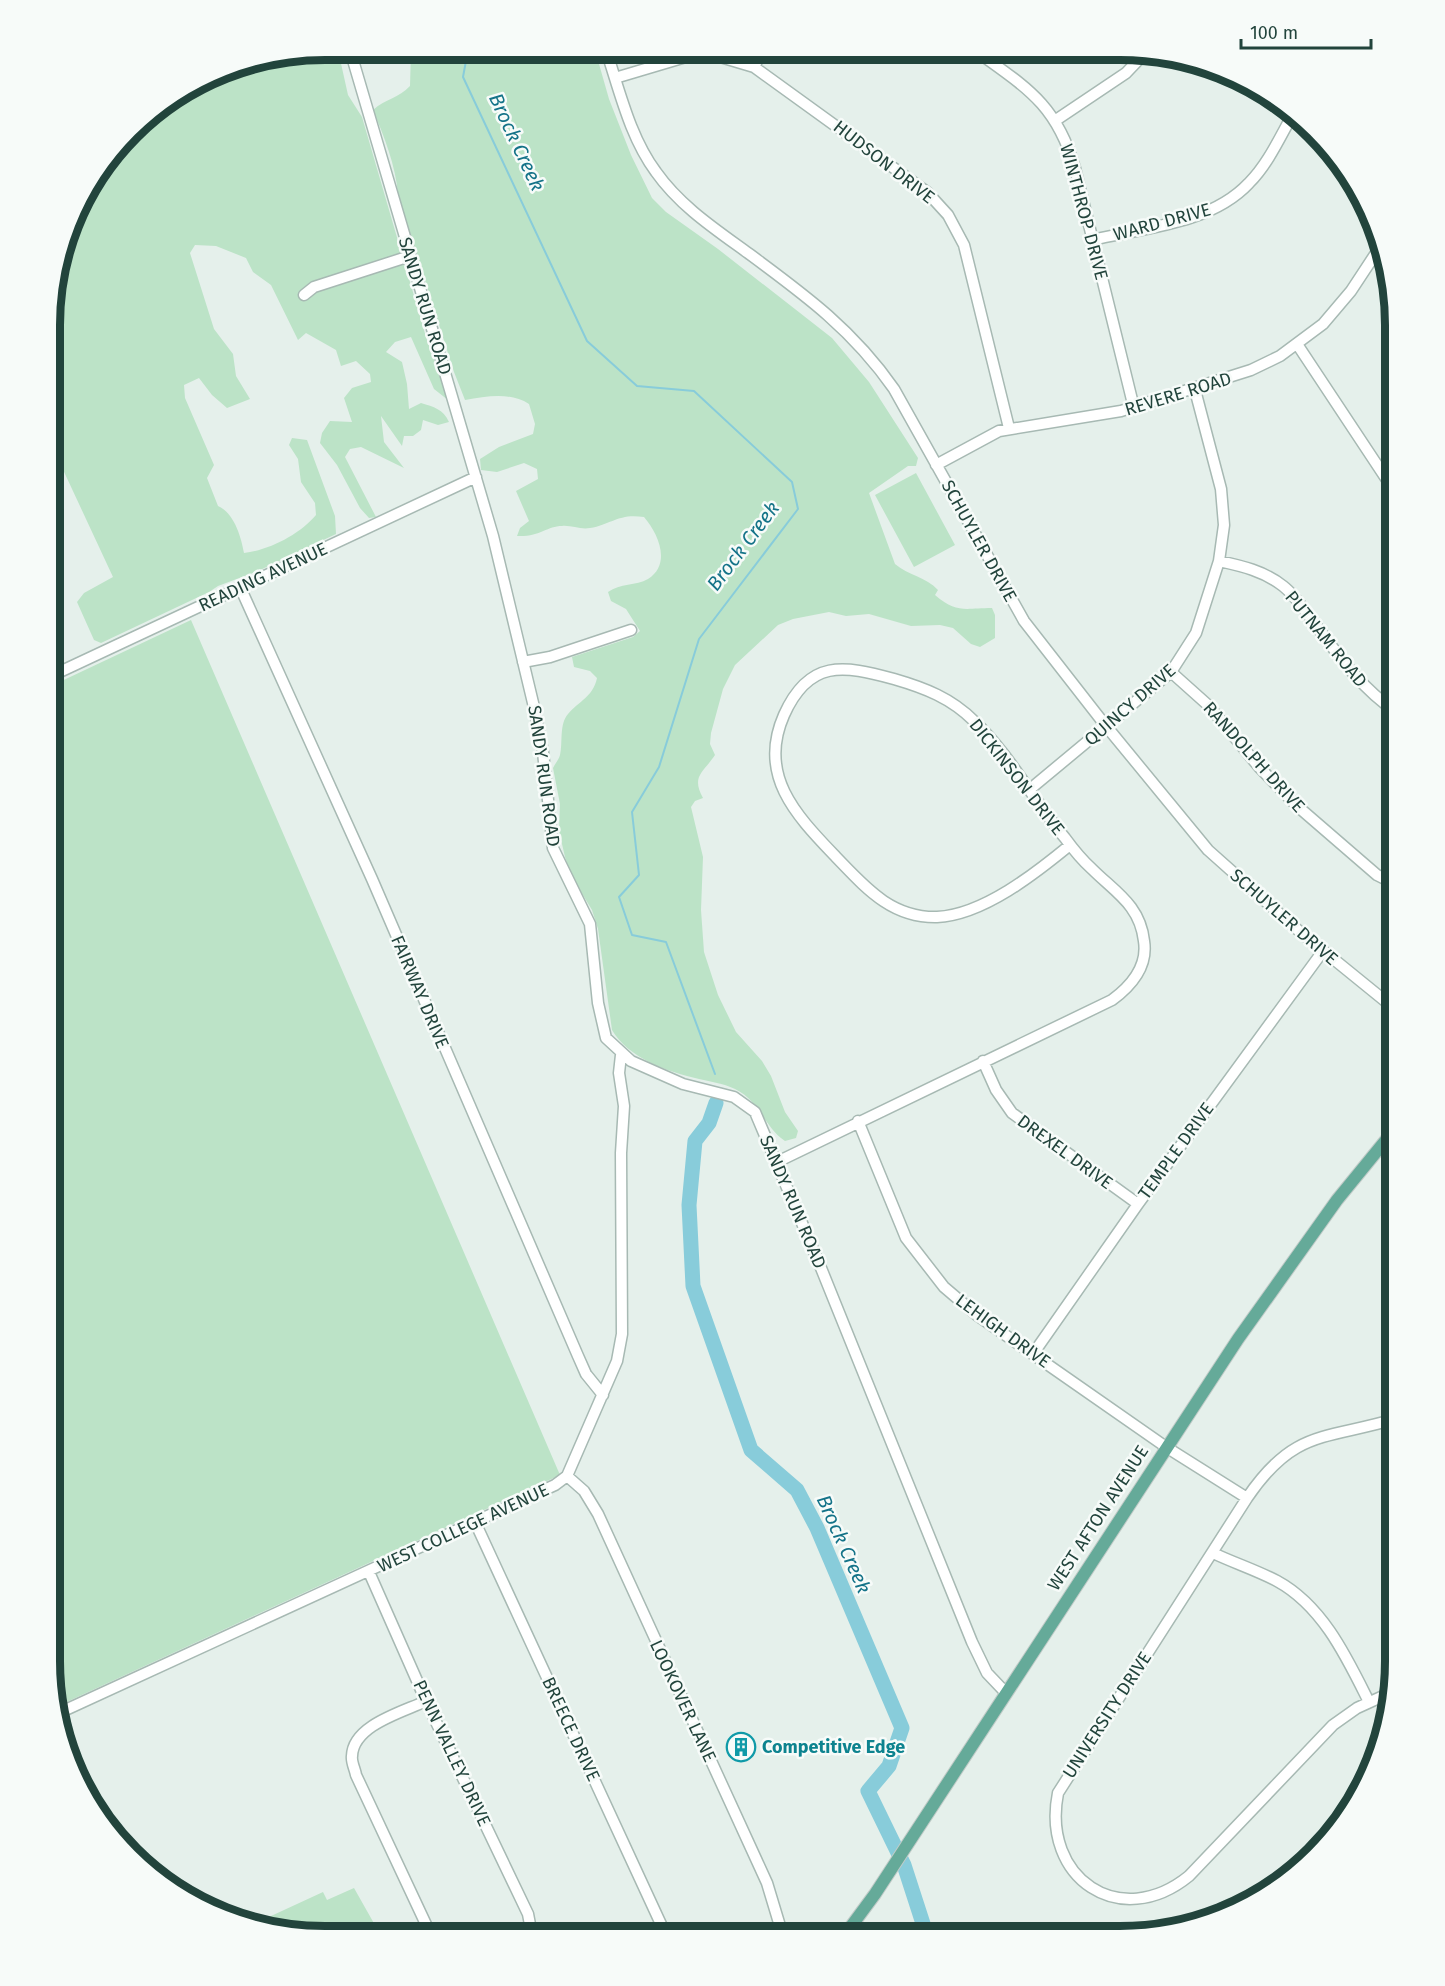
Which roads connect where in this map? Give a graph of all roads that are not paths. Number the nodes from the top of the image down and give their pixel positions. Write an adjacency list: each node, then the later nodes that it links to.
1 (353, 60): 13 (street, SANDY RUN ROAD)
2 (609, 60): 9 (street, SCHUYLER DRIVE)
3 (676, 60): 9 (street, HUDSON DRIVE)
4 (730, 60): 8 (street, HUDSON DRIVE)
5 (758, 60): 8 (street)
6 (988, 60): 10 (street, WINTHROP DRIVE)
7 (1137, 61): 10 (street)
8 (754, 67): 19 (street, HUDSON DRIVE)
9 (615, 78): 20 (street, SCHUYLER DRIVE)
10 (1056, 120): 12 (street, WINTHROP DRIVE)
11 (1289, 121): 12 (street, WARD DRIVE)
12 (1092, 240): 18 (street, WINTHROP DRIVE)
13 (410, 256): 15 (street); 21 (street, SANDY RUN ROAD)
14 (1376, 257): 16 (street, REVERE ROAD)
15 (304, 295)
16 (1298, 344): 17 (street, REVERE ROAD); 22 (street)
17 (1195, 390): 18 (street, REVERE ROAD); 23 (street, QUINCY DRIVE)
18 (1134, 408): 19 (street, REVERE ROAD)
19 (1010, 428): 20 (street, REVERE ROAD)
20 (936, 465): 30 (street, SCHUYLER DRIVE)
21 (476, 477): 24 (street, READING AVENUE); 26 (street, SANDY RUN ROAD)
22 (1385, 477)
23 (1219, 561): 28 (street, QUINCY DRIVE); 29 (street, PUTNAM ROAD)
24 (240, 587): 27 (street, READING AVENUE); 43 (street, FAIRWAY DRIVE)
25 (631, 630): 26 (street)
26 (523, 662): 36 (street, SANDY RUN ROAD)
27 (60, 672)
28 (1171, 672): 30 (street, QUINCY DRIVE); 33 (street, RANDOLPH DRIVE)
29 (1385, 703)
30 (1107, 727): 31 (street, QUINCY DRIVE); 34 (street, SCHUYLER DRIVE)
31 (1029, 790): 32 (street, DICKINSON DRIVE); 32 (street, DICKINSON DRIVE)
32 (1070, 845): 37 (street, DICKINSON DRIVE)
33 (1385, 879)
34 (1323, 951): 35 (street, SCHUYLER DRIVE); 41 (street, TEMPLE DRIVE)
35 (1385, 1002)
36 (621, 1054): 40 (street, SANDY RUN ROAD); 43 (street, WEST COLLEGE AVENUE)
37 (983, 1061): 38 (street, DICKINSON DRIVE); 41 (street, DREXEL DRIVE)
38 (858, 1121): 40 (street, DICKINSON DRIVE); 42 (street, LEHIGH DRIVE)
39 (1385, 1142): 45 (main road, WEST AFTON AVENUE)
40 (777, 1162): 51 (street, SANDY RUN ROAD)
41 (1138, 1204): 42 (street, TEMPLE DRIVE)
42 (1033, 1354): 45 (street, LEHIGH DRIVE)
43 (603, 1395): 46 (street, WEST COLLEGE AVENUE)
44 (1385, 1421): 47 (street, UNIVERSITY DRIVE)
45 (1166, 1447): 47 (street, LEHIGH DRIVE); 51 (main road, WEST AFTON AVENUE)
46 (567, 1476): 48 (street, WEST COLLEGE AVENUE); 59 (street, LOOKOVER LANE)
47 (1247, 1498): 49 (street, UNIVERSITY DRIVE)
48 (475, 1522): 50 (street, WEST COLLEGE AVENUE); 58 (street, BREECE DRIVE)
49 (1213, 1553): 54 (street); 54 (street, UNIVERSITY DRIVE)
50 (369, 1572): 53 (street, PENN VALLEY DRIVE); 55 (street, WEST COLLEGE AVENUE)
51 (1006, 1693): 60 (main road, WEST AFTON AVENUE)
52 (1383, 1696): 54 (street, UNIVERSITY DRIVE)
53 (426, 1701): 56 (street); 57 (street, PENN VALLEY DRIVE)
54 (1369, 1702)
55 (65, 1710)
56 (427, 1926)
57 (530, 1926)
58 (662, 1926)
59 (780, 1926)
60 (851, 1926)

